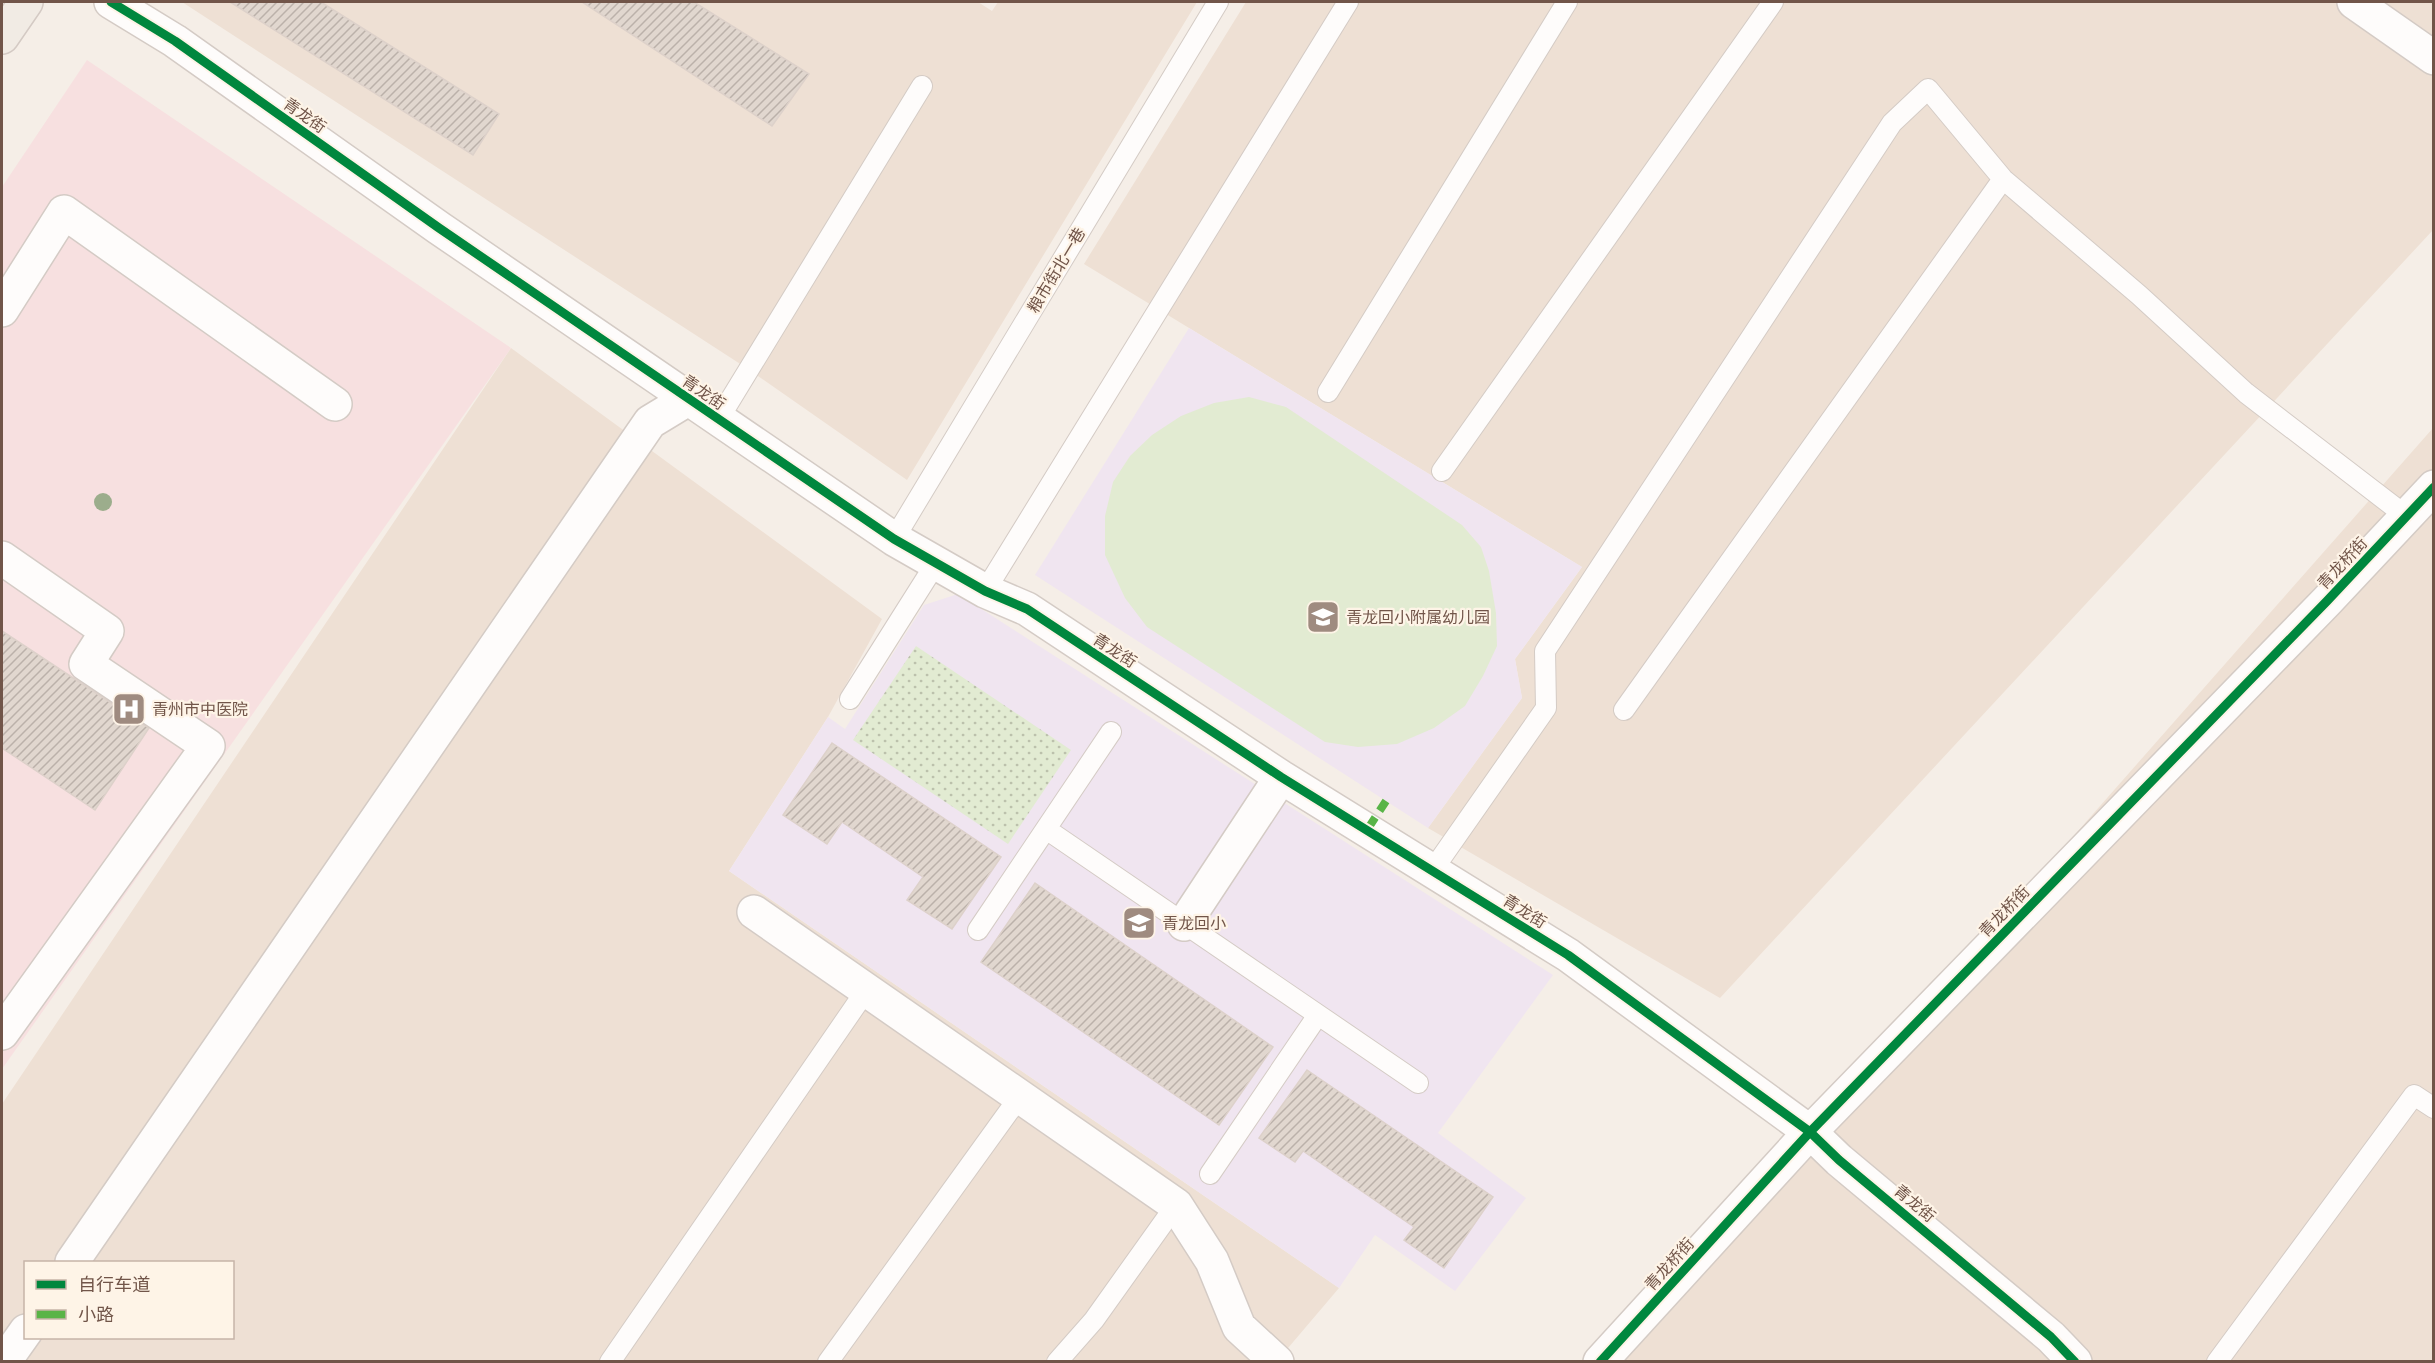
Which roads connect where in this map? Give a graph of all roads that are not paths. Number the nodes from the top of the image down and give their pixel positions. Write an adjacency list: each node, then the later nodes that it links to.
1 (26, 2): 8 (main road)
2 (111, 2): 14 (street, 青龙街)
3 (1218, 2): 20 (lane, 粮市街北一巷)
4 (1348, 2): 23 (lane)
5 (1567, 2): 13 (lane)
6 (1773, 2): 17 (lane)
7 (2354, 2): 9 (street)
8 (2, 37)
9 (2433, 58)
10 (922, 86): 16 (lane)
11 (2003, 179): 19 (lane); 25 (lane); 29 (lane)
12 (2, 310): 15 (street)
13 (1328, 392)
14 (688, 399): 16 (street, 青龙街); 42 (street)
15 (335, 404)
16 (718, 420): 20 (street, 青龙街)
17 (1442, 471)
18 (2433, 487): 19 (street, 青龙桥街)
19 (2406, 516): 39 (street, 青龙桥街)
20 (894, 539): 22 (street, 青龙街)
21 (2, 558): 35 (street)
22 (936, 563): 23 (street, 青龙街); 24 (lane)
23 (984, 591): 27 (street, 青龙街)
24 (850, 699)
25 (1624, 710)
26 (1111, 732): 28 (lane)
27 (1281, 777): 29 (street, 青龙街); 31 (street)
28 (1046, 829): 31 (lane); 32 (lane)
29 (1432, 871): 39 (street, 青龙街)
30 (754, 912): 33 (street)
31 (1184, 924): 34 (lane)
32 (978, 930)
33 (867, 989): 37 (street); 45 (lane)
34 (1318, 1015): 36 (lane); 40 (lane)
35 (2, 1033)
36 (1418, 1083)
37 (1020, 1096): 41 (street); 46 (lane)
38 (2433, 1108): 51 (lane)
39 (1810, 1132): 49 (street, 青龙桥街); 50 (street, 青龙街)
40 (1209, 1174)
41 (1176, 1205): 47 (lane); 48 (street)
42 (73, 1261)
43 (24, 1334): 44 (street)
44 (4, 1362)
45 (610, 1362)
46 (828, 1362)
47 (1058, 1362)
48 (1276, 1362)
49 (1600, 1362)
50 (2075, 1362)
51 (2217, 1362)

